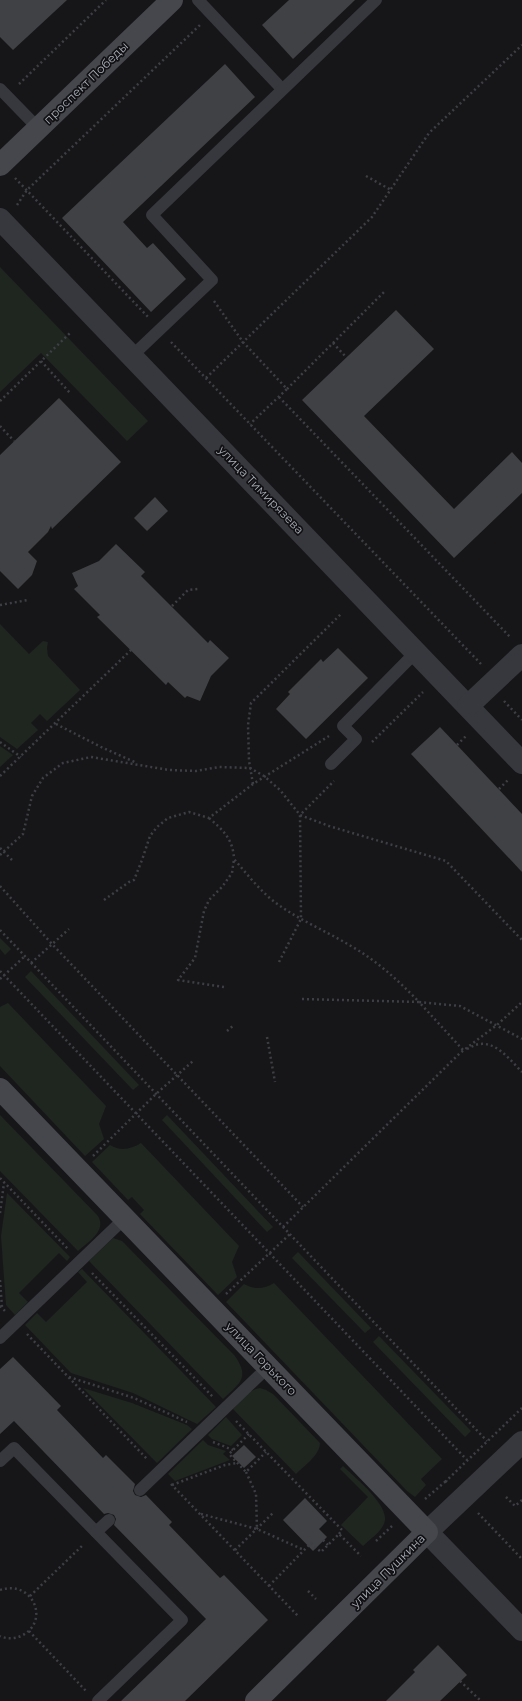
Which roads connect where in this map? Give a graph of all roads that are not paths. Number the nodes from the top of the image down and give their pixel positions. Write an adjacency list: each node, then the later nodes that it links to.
1 (172, 0): 6 (main road, проспект Победы)
2 (198, 0): 4 (lane)
3 (376, 0): 4 (lane)
4 (282, 89): 9 (lane)
5 (3, 92): 6 (lane)
6 (38, 128): 7 (main road, проспект Победы)
7 (1, 164)
8 (3, 221): 9 (street, улица Тимирязева)
9 (132, 356): 11 (street, улица Тимирязева)
10 (516, 647): 12 (street)
11 (416, 652): 12 (street, улица Тимирязева); 14 (lane)
12 (468, 706): 13 (street, улица Тимирязева)
13 (522, 763)
14 (331, 764)
15 (0, 1088): 16 (main road, улица Горького)
16 (125, 1218): 17 (lane); 18 (main road, улица Горького)
17 (0, 1338)
18 (268, 1367): 21 (lane); 24 (main road, улица Горького)
19 (522, 1442): 24 (street, улица Пушкина)
20 (0, 1461): 23 (lane)
21 (140, 1490)
22 (110, 1520): 23 (lane)
23 (96, 1532): 26 (lane)
24 (427, 1532): 25 (street, улица Горького); 27 (main road, улица Пушкина)
25 (522, 1630)
26 (94, 1698)
27 (256, 1701)

